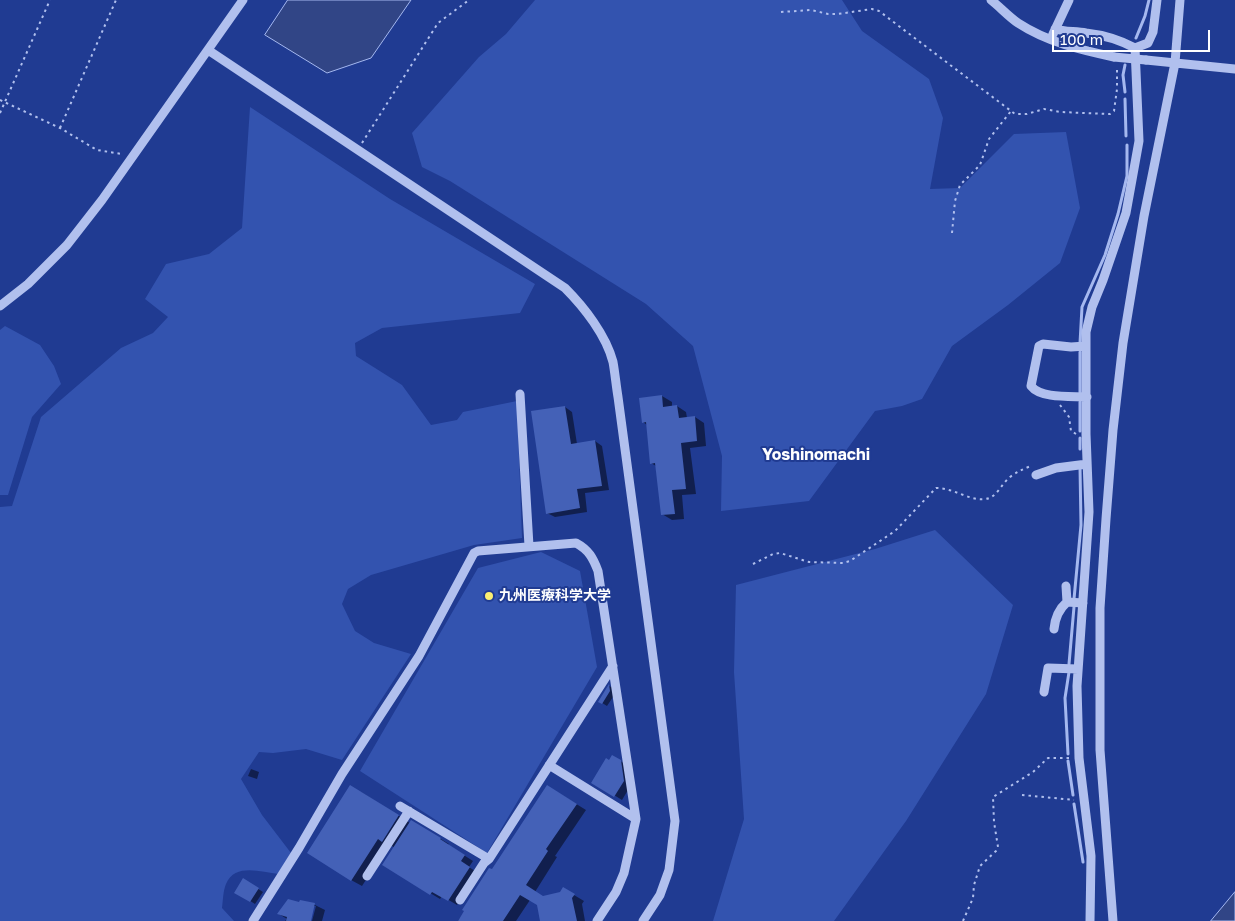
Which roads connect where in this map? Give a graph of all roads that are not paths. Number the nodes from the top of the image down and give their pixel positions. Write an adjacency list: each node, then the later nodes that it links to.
1 (243, 0): 9 (street)
2 (991, 0): 7 (street)
3 (1069, 0): 6 (street)
4 (1157, 0): 8 (street)
5 (1180, 0): 10 (street)
6 (1055, 29): 7 (street); 8 (street)
7 (1050, 39): 10 (street, bridge)
8 (1135, 48): 13 (street)
9 (208, 50): 12 (street); 35 (street)
10 (1175, 63): 11 (street); 37 (street)
11 (1235, 69)
12 (0, 306)
13 (1086, 346): 15 (street); 15 (street)
14 (520, 394): 18 (street)
15 (1087, 397): 16 (street)
16 (1087, 464): 17 (street); 21 (street)
17 (1036, 475)
18 (529, 546): 23 (street); 33 (street)
19 (1066, 586): 20 (street)
20 (1067, 602): 21 (street); 22 (street)
21 (1083, 603): 24 (street)
22 (1054, 629)
23 (613, 666): 26 (street); 29 (street)
24 (1078, 669): 25 (street); 36 (street)
25 (1044, 692)
26 (549, 765): 29 (street); 30 (street)
27 (400, 806): 28 (street)
28 (409, 811): 30 (street); 31 (street)
29 (636, 819): 34 (street)
30 (489, 859): 32 (street)
31 (367, 876)
32 (460, 900)
33 (253, 921)
34 (598, 921)
35 (643, 921)
36 (1090, 921)
37 (1113, 921)

